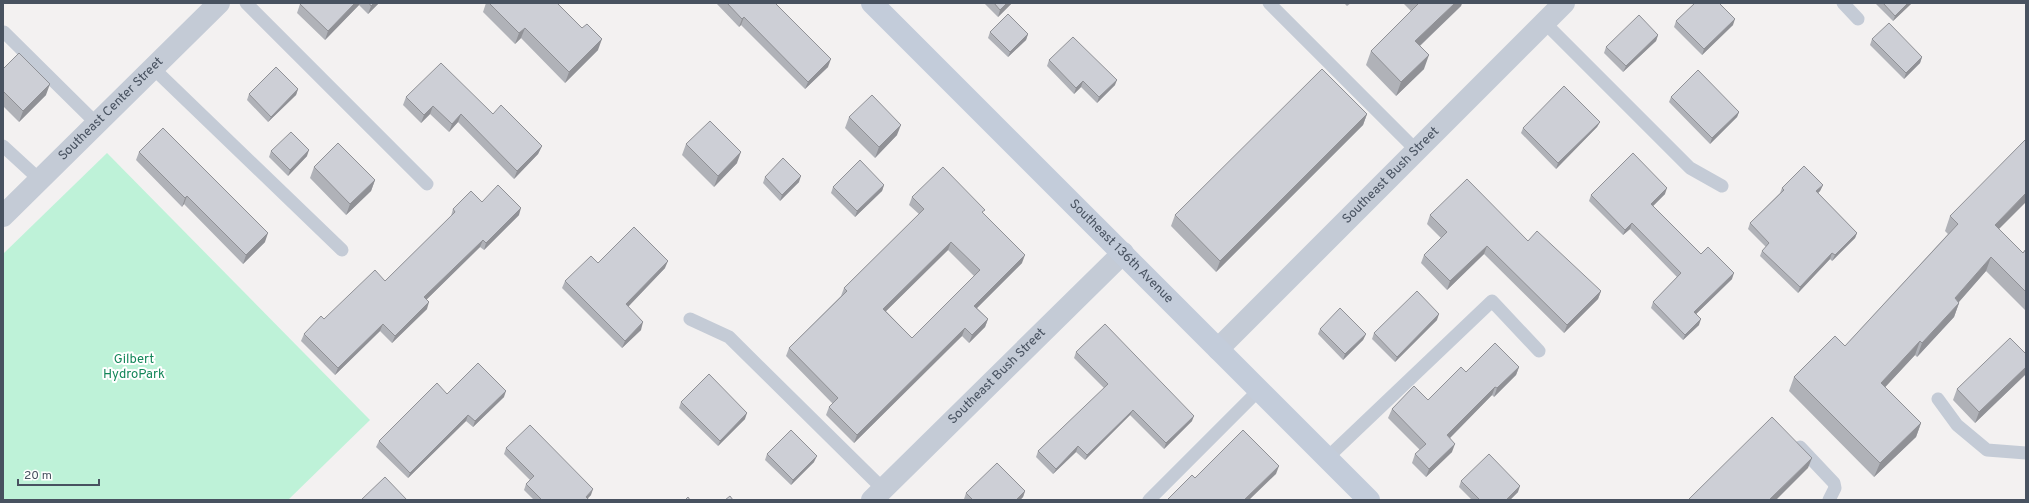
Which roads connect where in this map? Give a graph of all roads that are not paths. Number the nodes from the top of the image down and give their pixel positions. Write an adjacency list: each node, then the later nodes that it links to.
1 (219, 3): 10 (street, Southeast Center Street)
2 (246, 3): 15 (lane)
3 (872, 3): 19 (street, Southeast 136th Avenue)
4 (1269, 3): 13 (lane)
5 (1564, 3): 8 (street, Southeast Bush Street)
6 (1843, 3): 7 (lane)
7 (1858, 19)
8 (1545, 23): 13 (street, Southeast Bush Street); 16 (lane)
9 (4, 32): 11 (lane)
10 (154, 69): 11 (street, Southeast Center Street); 18 (lane)
11 (97, 124): 14 (street, Southeast Center Street)
12 (3, 146): 14 (lane)
13 (1416, 150): 21 (street, Southeast Bush Street)
14 (40, 180): 17 (street, Southeast Center Street)
15 (427, 184)
16 (1722, 186)
17 (3, 216)
18 (342, 250)
19 (1123, 253): 21 (street, Southeast 136th Avenue); 28 (street, Southeast Bush Street)
20 (690, 319): 28 (lane)
21 (1218, 349): 23 (street, Southeast 136th Avenue)
22 (1539, 352): 27 (lane)
23 (1258, 390): 27 (street, Southeast 136th Avenue); 29 (lane)
24 (1938, 399): 26 (lane)
25 (1790, 437): 31 (lane)
26 (2026, 454)
27 (1327, 458): 30 (street, Southeast 136th Avenue)
28 (878, 495)
29 (1149, 500)
30 (1369, 500)
31 (1830, 500)

